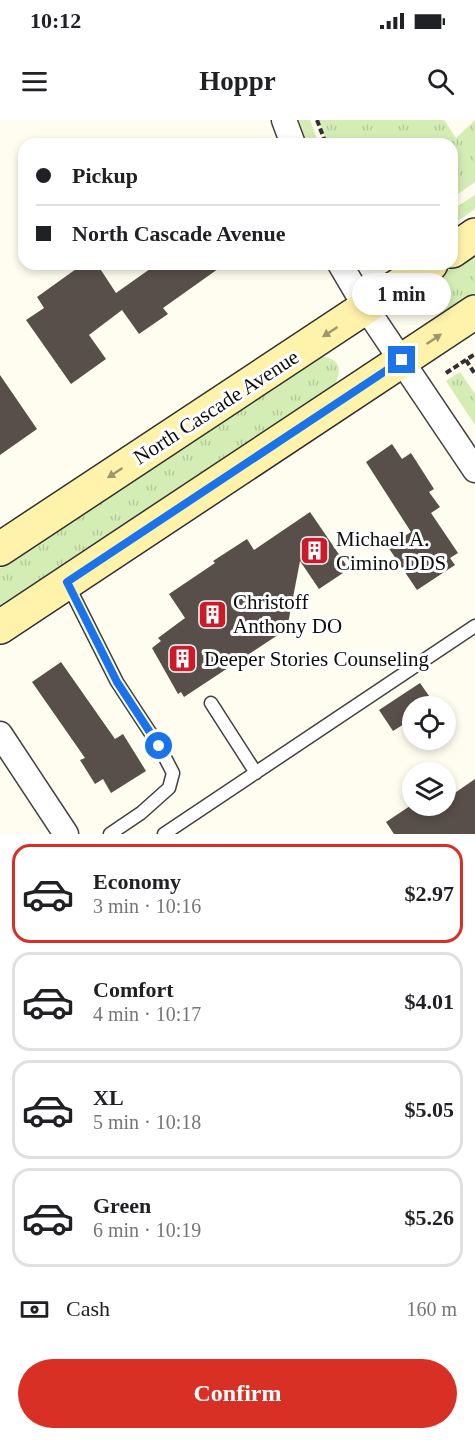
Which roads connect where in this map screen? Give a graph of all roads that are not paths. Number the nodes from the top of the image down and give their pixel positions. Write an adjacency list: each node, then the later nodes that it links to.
1 (284, 120): 2 (street)
2 (291, 138)
3 (475, 235): 4 (main road)
4 (458, 246)
5 (344, 270): 7 (street)
6 (422, 270): 7 (main road, North Cascade Avenue)
7 (366, 308): 9 (street); 11 (main road, North Cascade Avenue, one-way to 11)
8 (475, 312): 9 (main road, one-way to 8)
9 (402, 360): 10 (street); 12 (main road)
10 (475, 470)
11 (0, 549)
12 (67, 582): 14 (main road); 19 (lane)
13 (475, 626): 17 (lane)
14 (0, 627)
15 (211, 704): 17 (lane)
16 (0, 734): 18 (street)
17 (256, 772): 20 (lane)
18 (66, 834)
19 (110, 834)
20 (164, 834)

